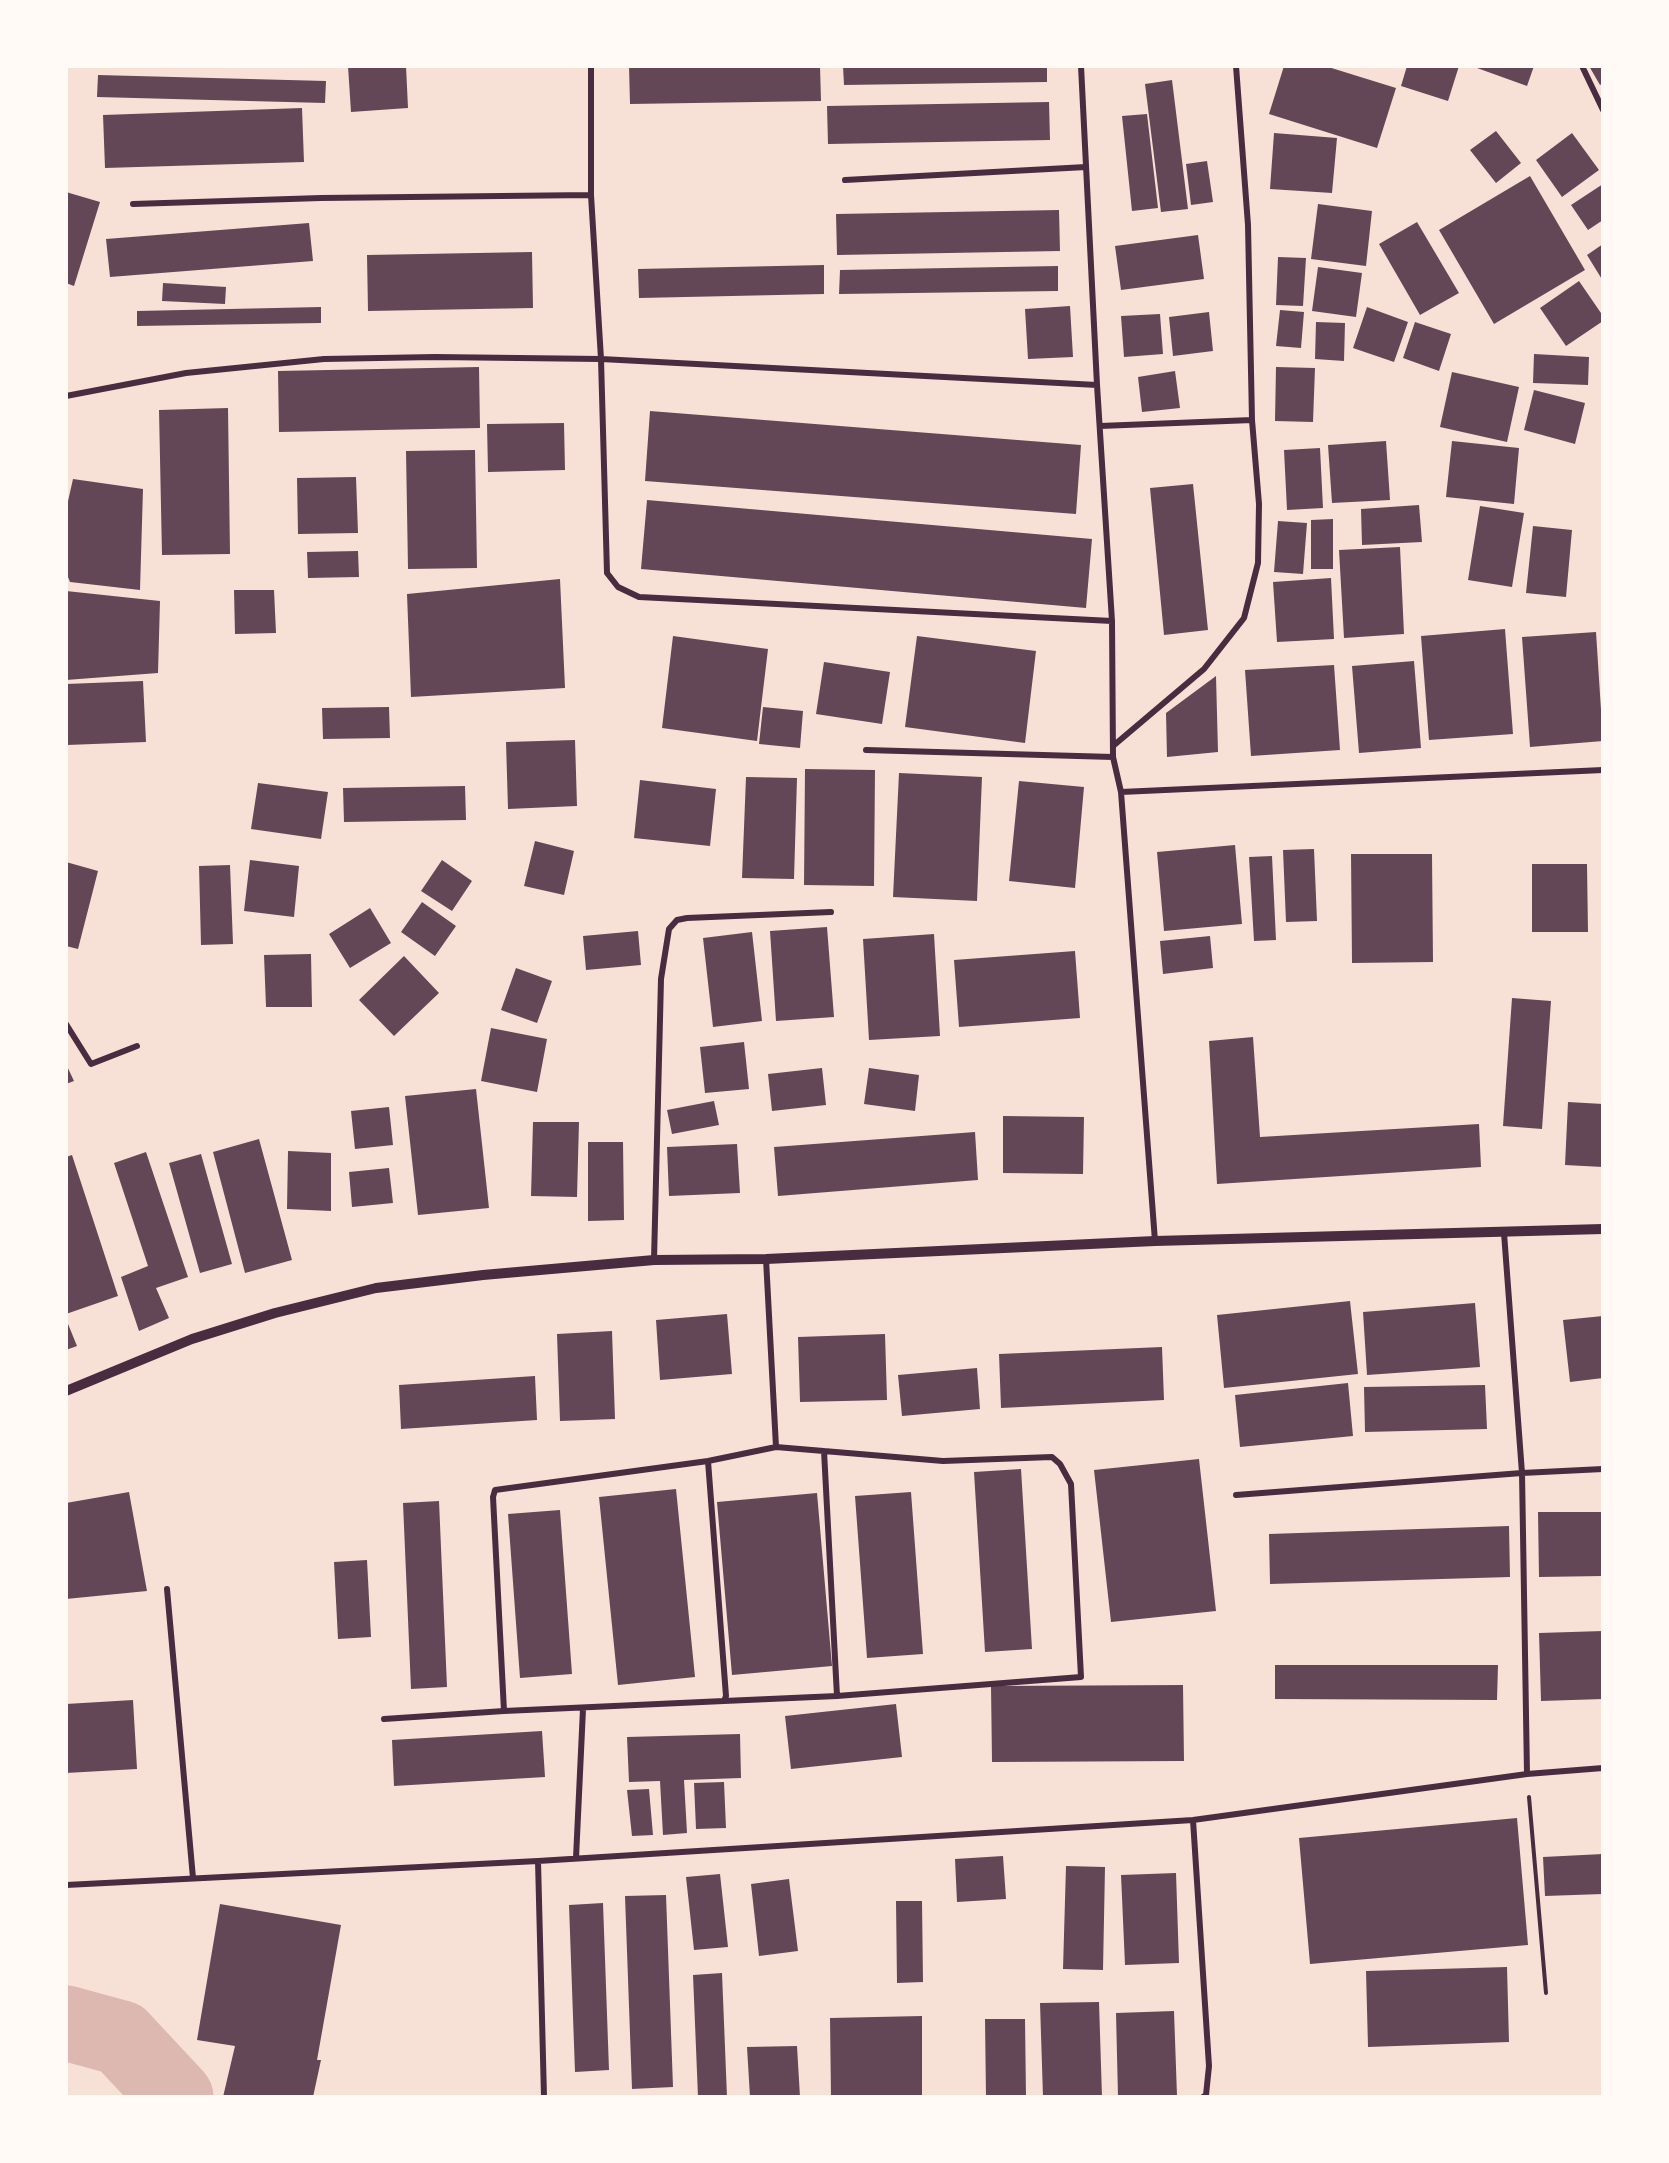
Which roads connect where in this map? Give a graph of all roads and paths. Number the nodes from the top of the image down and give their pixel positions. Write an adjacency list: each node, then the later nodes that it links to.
1 (591, 66): 8 (street)
2 (1081, 66): 6 (street)
3 (1236, 66): 13 (street)
4 (1582, 66): 5 (street)
5 (1603, 110)
6 (1086, 167): 7 (street); 11 (street)
7 (845, 180)
8 (591, 195): 9 (street); 10 (street)
9 (133, 204)
10 (601, 359): 11 (street); 12 (street); 15 (street)
11 (1097, 385): 14 (street)
12 (66, 396)
13 (1252, 420): 14 (street); 16 (street)
14 (1100, 426): 15 (street)
15 (1112, 621): 16 (street)
16 (1113, 747): 18 (street)
17 (866, 750): 18 (street)
18 (1113, 757): 20 (street)
19 (1603, 770): 20 (street)
20 (1121, 792): 26 (street)
21 (831, 912): 28 (street)
22 (66, 1024): 23 (street)
23 (137, 1046)
24 (1603, 1229): 25 (street)
25 (1504, 1233): 26 (street); 34 (street)
26 (1155, 1241): 27 (street)
27 (766, 1258): 28 (street); 30 (street)
28 (654, 1260): 29 (street)
29 (66, 1391)
30 (776, 1447): 31 (street); 32 (street)
31 (824, 1451): 37 (street); 37 (street)
32 (708, 1461): 38 (street); 40 (street)
33 (1603, 1469): 34 (street)
34 (1522, 1473): 35 (street); 43 (street)
35 (1236, 1495)
36 (167, 1589): 47 (street)
37 (837, 1696): 38 (street)
38 (724, 1701): 39 (street)
39 (584, 1708): 40 (street); 45 (street)
40 (504, 1711): 41 (street)
41 (384, 1719)
42 (1603, 1768): 43 (street)
43 (1527, 1774): 44 (street); 49 (path)
44 (1193, 1820): 45 (street); 51 (street)
45 (576, 1858): 46 (street)
46 (538, 1861): 47 (street); 50 (street)
47 (193, 1878): 48 (street)
48 (66, 1885)
49 (1546, 1994)
50 (544, 2097)
51 (1203, 2097)

